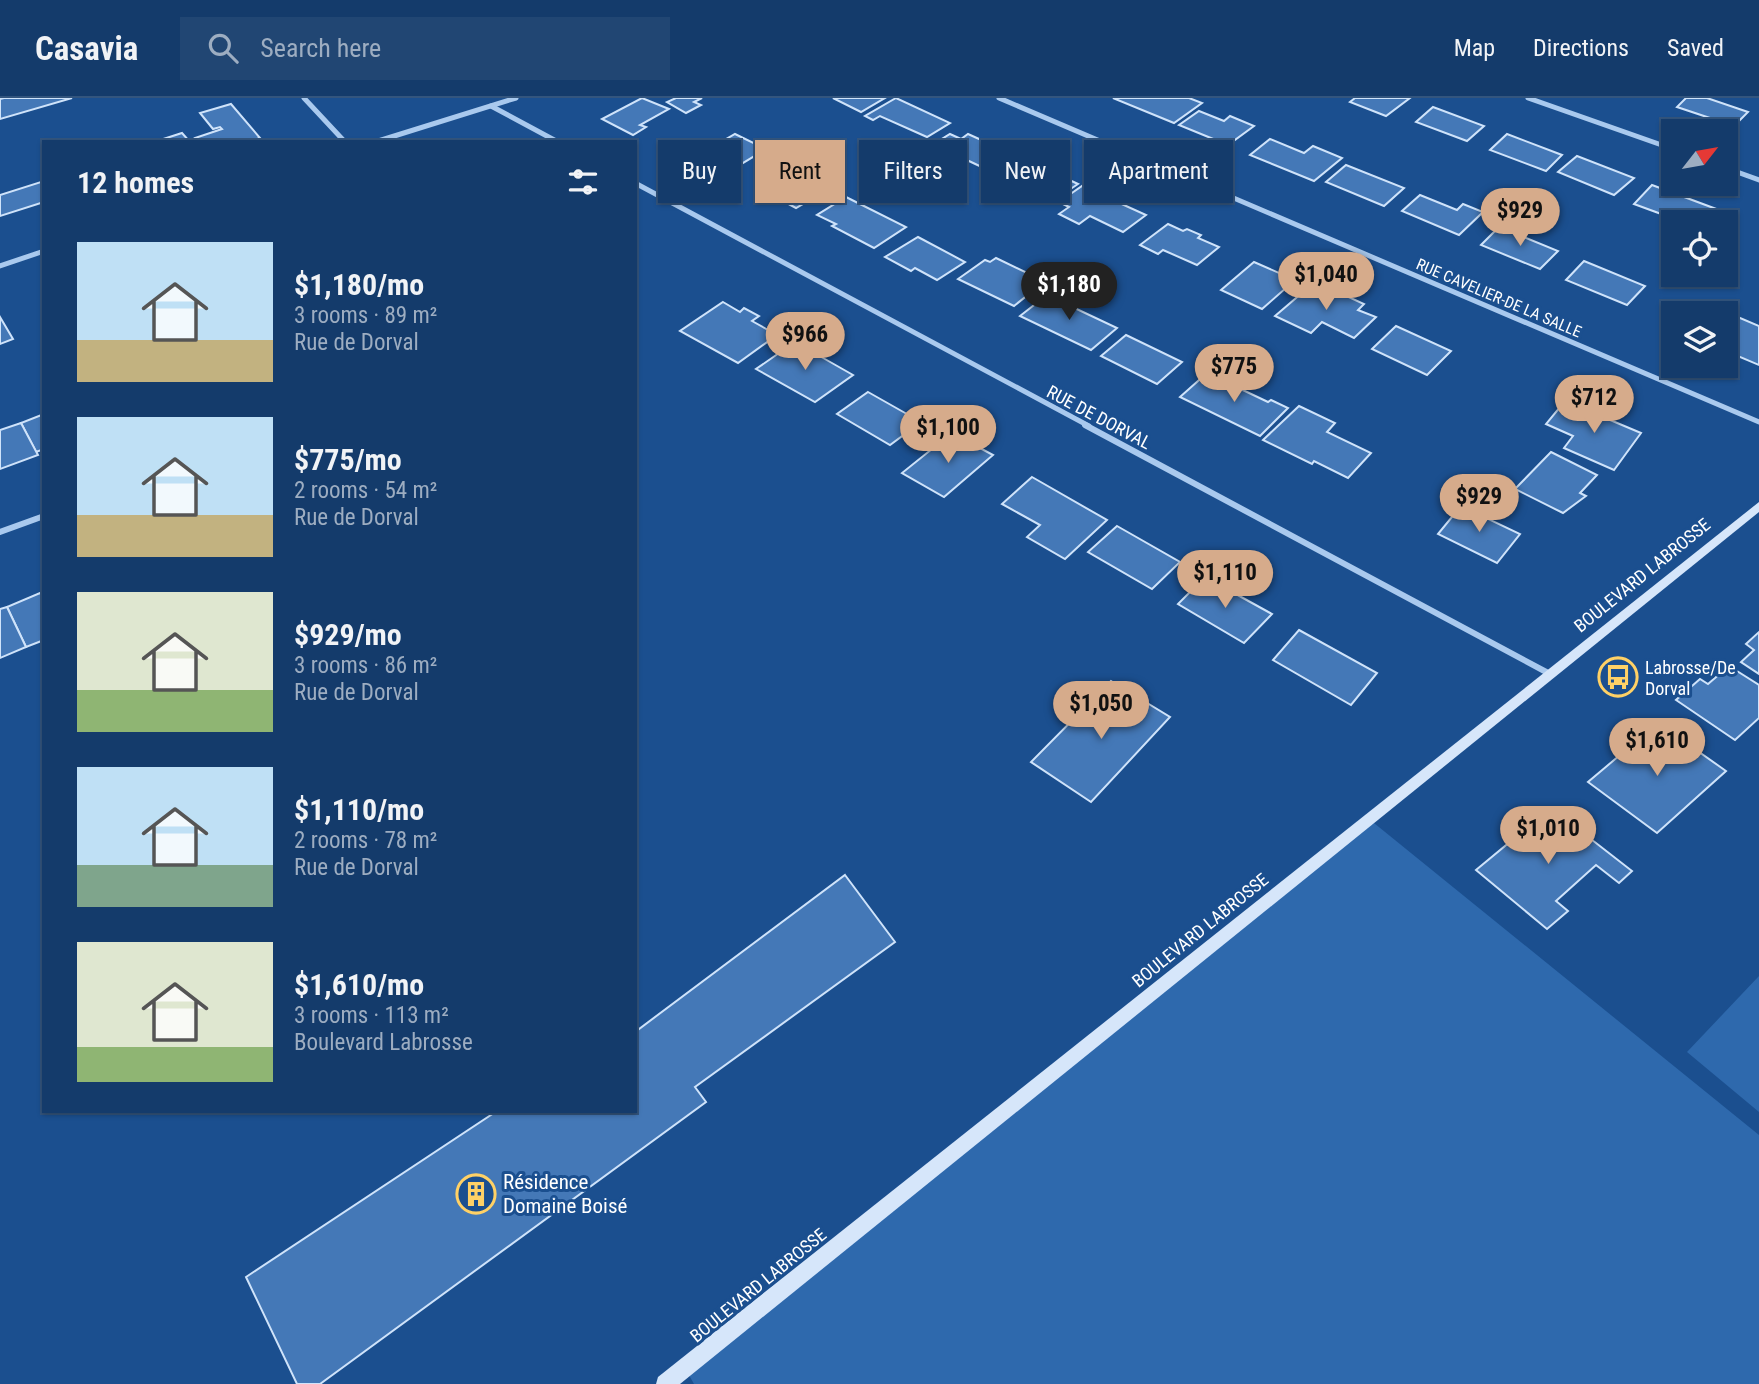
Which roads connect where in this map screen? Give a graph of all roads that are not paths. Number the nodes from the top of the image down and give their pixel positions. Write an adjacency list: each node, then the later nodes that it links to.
1 (304, 98): 6 (street)
2 (516, 98): 5 (street)
3 (999, 98): 15 (street, RUE CAVELIER-DE LA SALLE)
4 (1528, 98): 9 (street)
5 (491, 106): 7 (street); 8 (street)
6 (343, 140)
7 (381, 140)
8 (554, 140)
9 (1661, 145)
10 (1738, 172): 11 (street)
11 (1759, 180)
12 (637, 184): 19 (street, RUE DE DORVAL)
13 (42, 252): 14 (street)
14 (0, 266)
15 (1759, 422)
16 (1759, 506): 19 (main road, BOULEVARD LABROSSE)
17 (42, 517): 18 (street)
18 (0, 532)
19 (1550, 674): 20 (main road, BOULEVARD LABROSSE)
20 (665, 1384)

